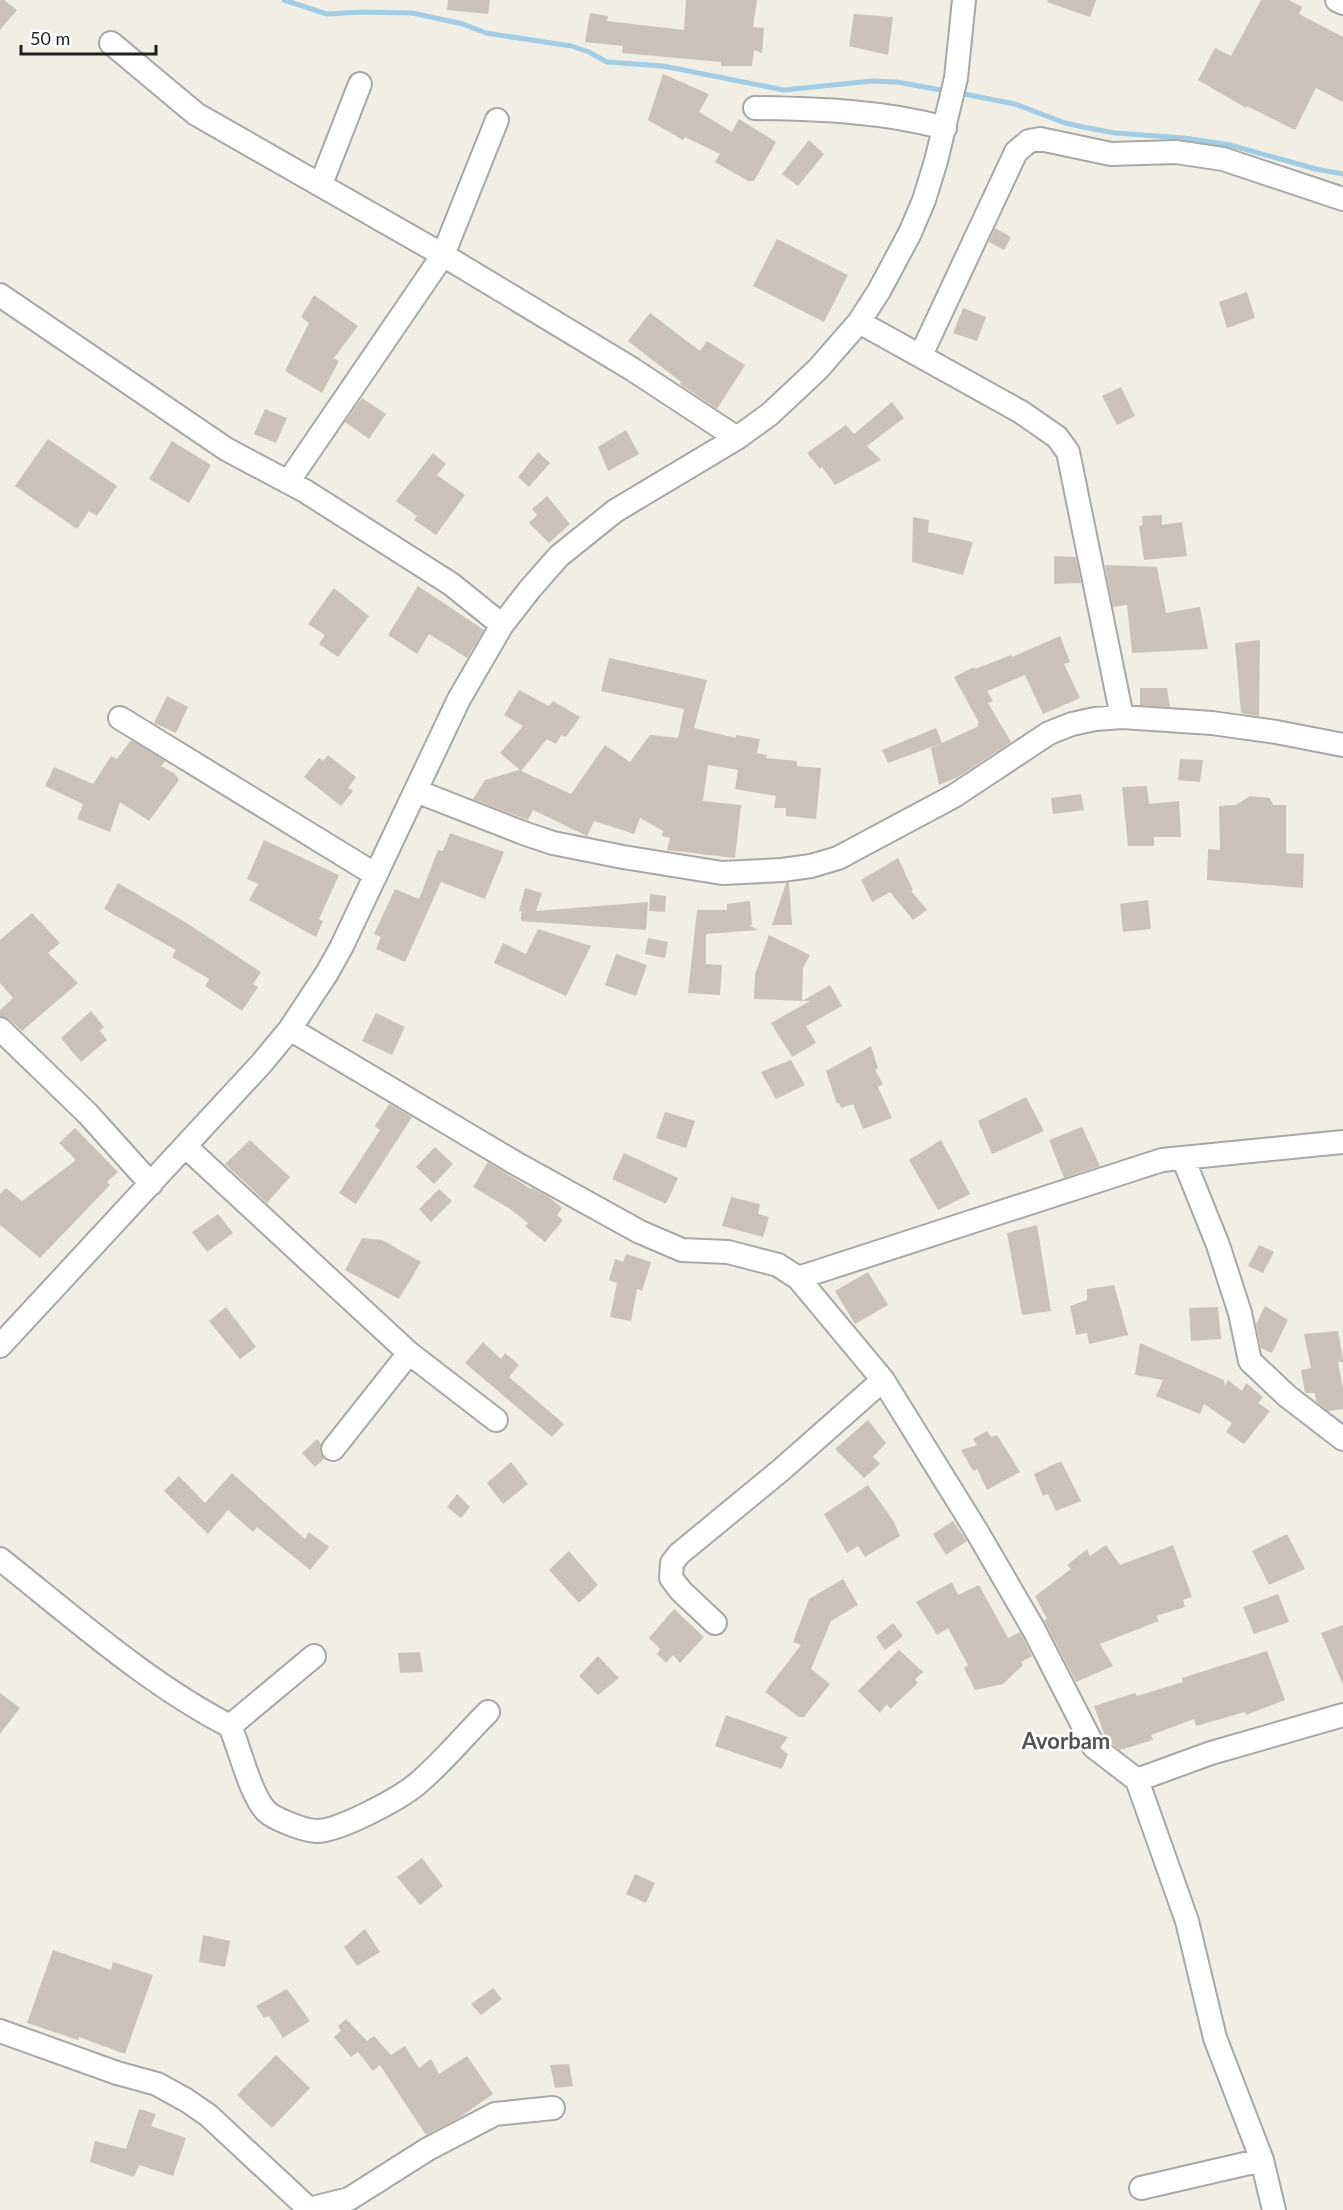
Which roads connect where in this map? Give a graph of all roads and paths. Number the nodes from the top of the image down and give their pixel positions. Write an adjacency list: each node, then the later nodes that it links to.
1 (964, 0): 7 (street)
2 (1337, 0): 3 (street)
3 (1343, 3)
4 (111, 43): 9 (street)
5 (360, 84): 9 (street)
6 (755, 108): 7 (street)
7 (947, 119): 13 (street)
8 (497, 120): 11 (street)
9 (321, 184): 11 (street)
10 (1343, 199): 14 (street)
11 (443, 255): 15 (street); 16 (street)
12 (0, 295): 16 (street)
13 (859, 322): 14 (street); 15 (street)
14 (921, 355): 18 (street)
15 (737, 438): 17 (street)
16 (288, 482): 17 (street)
17 (502, 625): 21 (street)
18 (1122, 717): 20 (street); 21 (street)
19 (120, 718): 22 (street)
20 (1343, 745)
21 (416, 791): 22 (street)
22 (376, 875): 24 (street)
23 (0, 1029): 28 (street)
24 (290, 1029): 26 (street); 29 (street)
25 (1343, 1142): 27 (street)
26 (185, 1146): 28 (street); 31 (street)
27 (1183, 1158): 29 (street); 34 (street)
28 (151, 1184): 30 (street)
29 (798, 1278): 32 (street)
30 (0, 1346)
31 (409, 1353): 33 (street); 35 (street)
32 (883, 1380): 37 (street); 42 (street)
33 (496, 1420)
34 (1343, 1439)
35 (333, 1449)
36 (0, 1559): 41 (street)
37 (716, 1623)
38 (314, 1656): 41 (street)
39 (488, 1712): 41 (street)
40 (1343, 1715): 42 (street)
41 (230, 1726)
42 (1137, 1779): 45 (street)
43 (0, 2031): 44 (street)
44 (553, 2108)
45 (1262, 2160): 46 (street); 47 (street)
46 (1141, 2188)
47 (1274, 2210)

